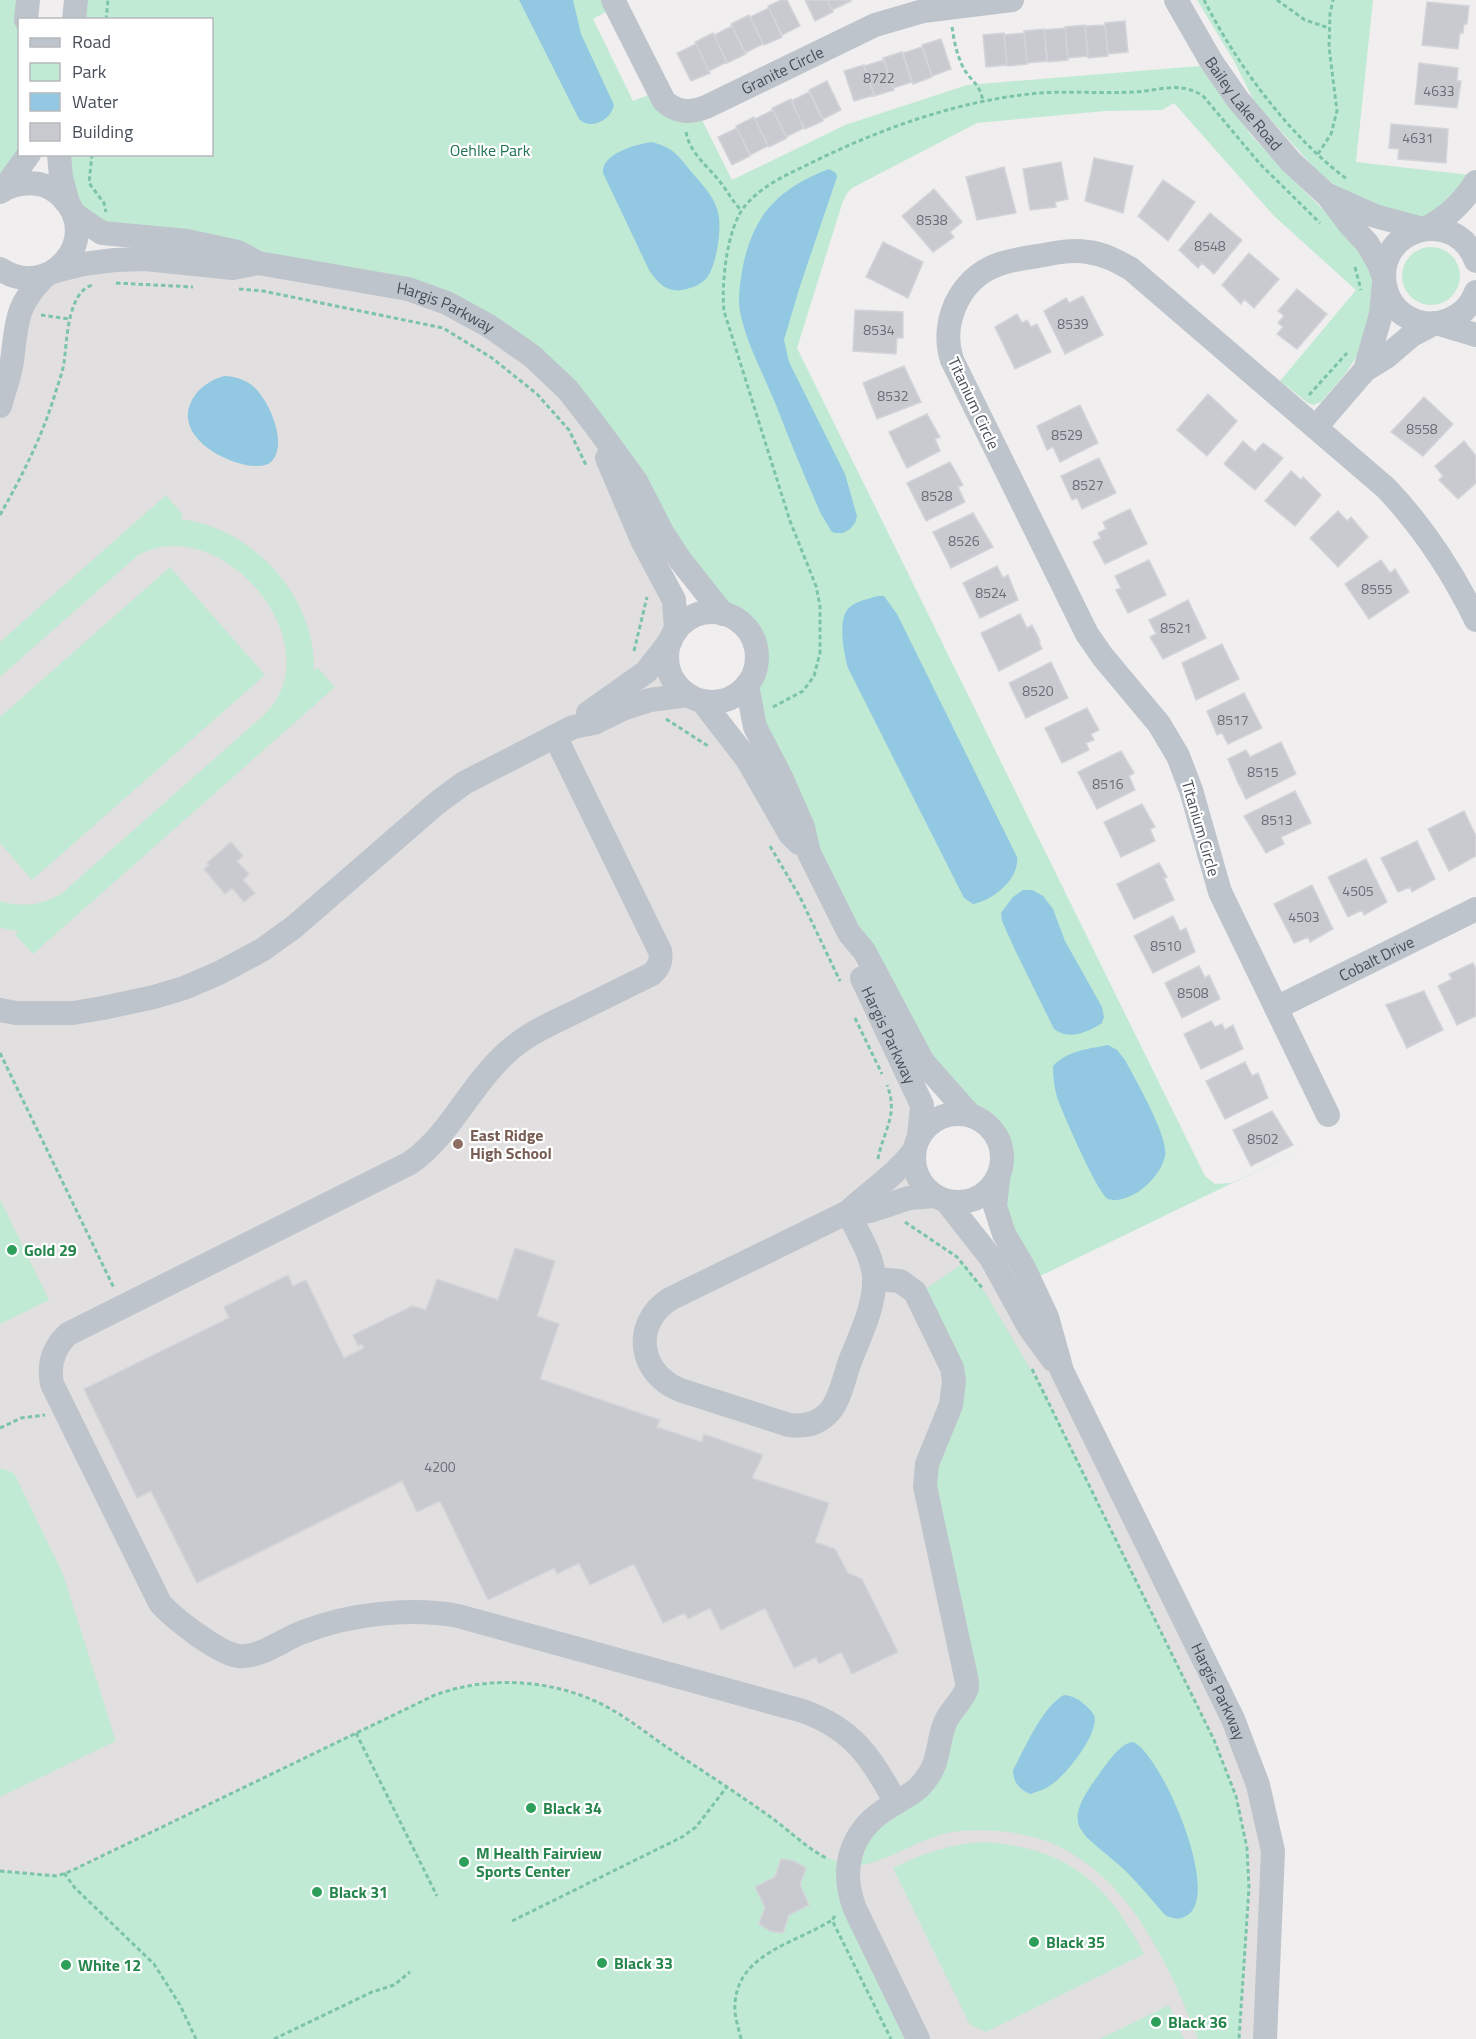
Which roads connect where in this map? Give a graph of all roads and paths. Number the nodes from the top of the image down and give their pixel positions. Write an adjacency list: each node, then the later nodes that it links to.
1 (28, 0): 10 (street)
2 (76, 0): 11 (street)
3 (108, 0): 12 (path)
4 (613, 0): 5 (street, Granite Circle)
5 (1012, 0)
6 (1176, 0): 24 (street, Bailey Lake Road)
7 (1204, 0): 17 (path)
8 (1277, 0): 14 (path)
9 (1333, 0): 14 (path)
10 (26, 18)
11 (74, 18)
12 (106, 18)
13 (951, 20): 15 (path)
14 (1329, 28): 17 (path)
15 (983, 101)
16 (686, 128): 26 (path)
17 (1318, 154): 22 (path)
18 (28, 156): 23 (street)
19 (59, 156): 25 (street)
20 (92, 156): 27 (path)
21 (1476, 182): 28 (street)
22 (1354, 183)
23 (2, 191): 25 (street, Hargis Parkway)
24 (1328, 195): 28 (street, Bailey Lake Road); 33 (street, Bailey Lake Road)
25 (71, 209): 30 (street, Hargis Parkway); 32 (street)
26 (741, 210)
27 (104, 218)
28 (1424, 229): 29 (street, Bailey Lake Road); 33 (street)
29 (1476, 261)
30 (258, 263): 32 (street, Hargis Parkway); 43 (street, Hargis Parkway)
31 (0, 269): 32 (street, Hargis Parkway)
32 (50, 274): 42 (street)
33 (1384, 279): 39 (street, Bailey Lake Road); 41 (street)
34 (114, 283): 36 (path)
35 (95, 285): 46 (path)
36 (194, 287)
37 (228, 289): 45 (path)
38 (1476, 291): 39 (street)
39 (1436, 323): 40 (street); 41 (street)
40 (1476, 335)
41 (1365, 370): 44 (street)
42 (0, 406)
43 (595, 425): 48 (street, Hargis Parkway); 50 (street, Hargis Parkway)
44 (1316, 427): 49 (street, Titanium Circle); 62 (street, Titanium Circle)
45 (589, 472)
46 (0, 515)
47 (642, 587): 51 (path)
48 (723, 614): 50 (street); 52 (street)
49 (1476, 620)
50 (673, 635): 53 (street); 55 (street)
51 (632, 658)
52 (747, 685): 53 (street); 58 (street, Hargis Parkway)
53 (695, 698): 55 (street); 58 (street, Hargis Parkway)
54 (660, 714): 56 (path)
55 (564, 732): 64 (street); 76 (street)
56 (712, 750)
57 (770, 845): 61 (path)
58 (809, 853): 60 (street, Hargis Parkway)
59 (1476, 909): 62 (street, Cobalt Drive)
60 (849, 933): 67 (street, Hargis Parkway); 68 (street, Hargis Parkway)
61 (841, 983)
62 (1276, 1008): 66 (street, Titanium Circle)
63 (852, 1009): 69 (path)
64 (8, 1011)
65 (0, 1053): 76 (path)
66 (1328, 1114)
67 (970, 1115): 68 (street); 70 (street)
68 (916, 1144): 71 (street); 72 (street)
69 (877, 1166)
70 (998, 1180): 71 (street); 78 (street, Hargis Parkway)
71 (941, 1199): 72 (street); 78 (street, Hargis Parkway)
72 (848, 1212): 74 (street); 74 (street)
73 (900, 1217): 75 (path)
74 (874, 1279): 83 (street)
75 (986, 1294)
76 (123, 1306): 79 (street)
77 (1030, 1366): 97 (path)
78 (1062, 1371): 98 (street, Hargis Parkway)
79 (64, 1410): 80 (path); 83 (street)
80 (0, 1428)
81 (356, 1733): 82 (path); 86 (path); 87 (path)
82 (726, 1787): 84 (path); 90 (path)
83 (896, 1803): 96 (street)
84 (832, 1861)
85 (0, 1871): 86 (path)
86 (64, 1874): 92 (path)
87 (436, 1896)
88 (836, 1914): 89 (path)
89 (832, 1920): 94 (path); 95 (path)
90 (512, 1922)
91 (410, 1972): 93 (path)
92 (196, 2039)
93 (274, 2039)
94 (741, 2039)
95 (891, 2039)
96 (918, 2039)
97 (1239, 2039)
98 (1265, 2039)

